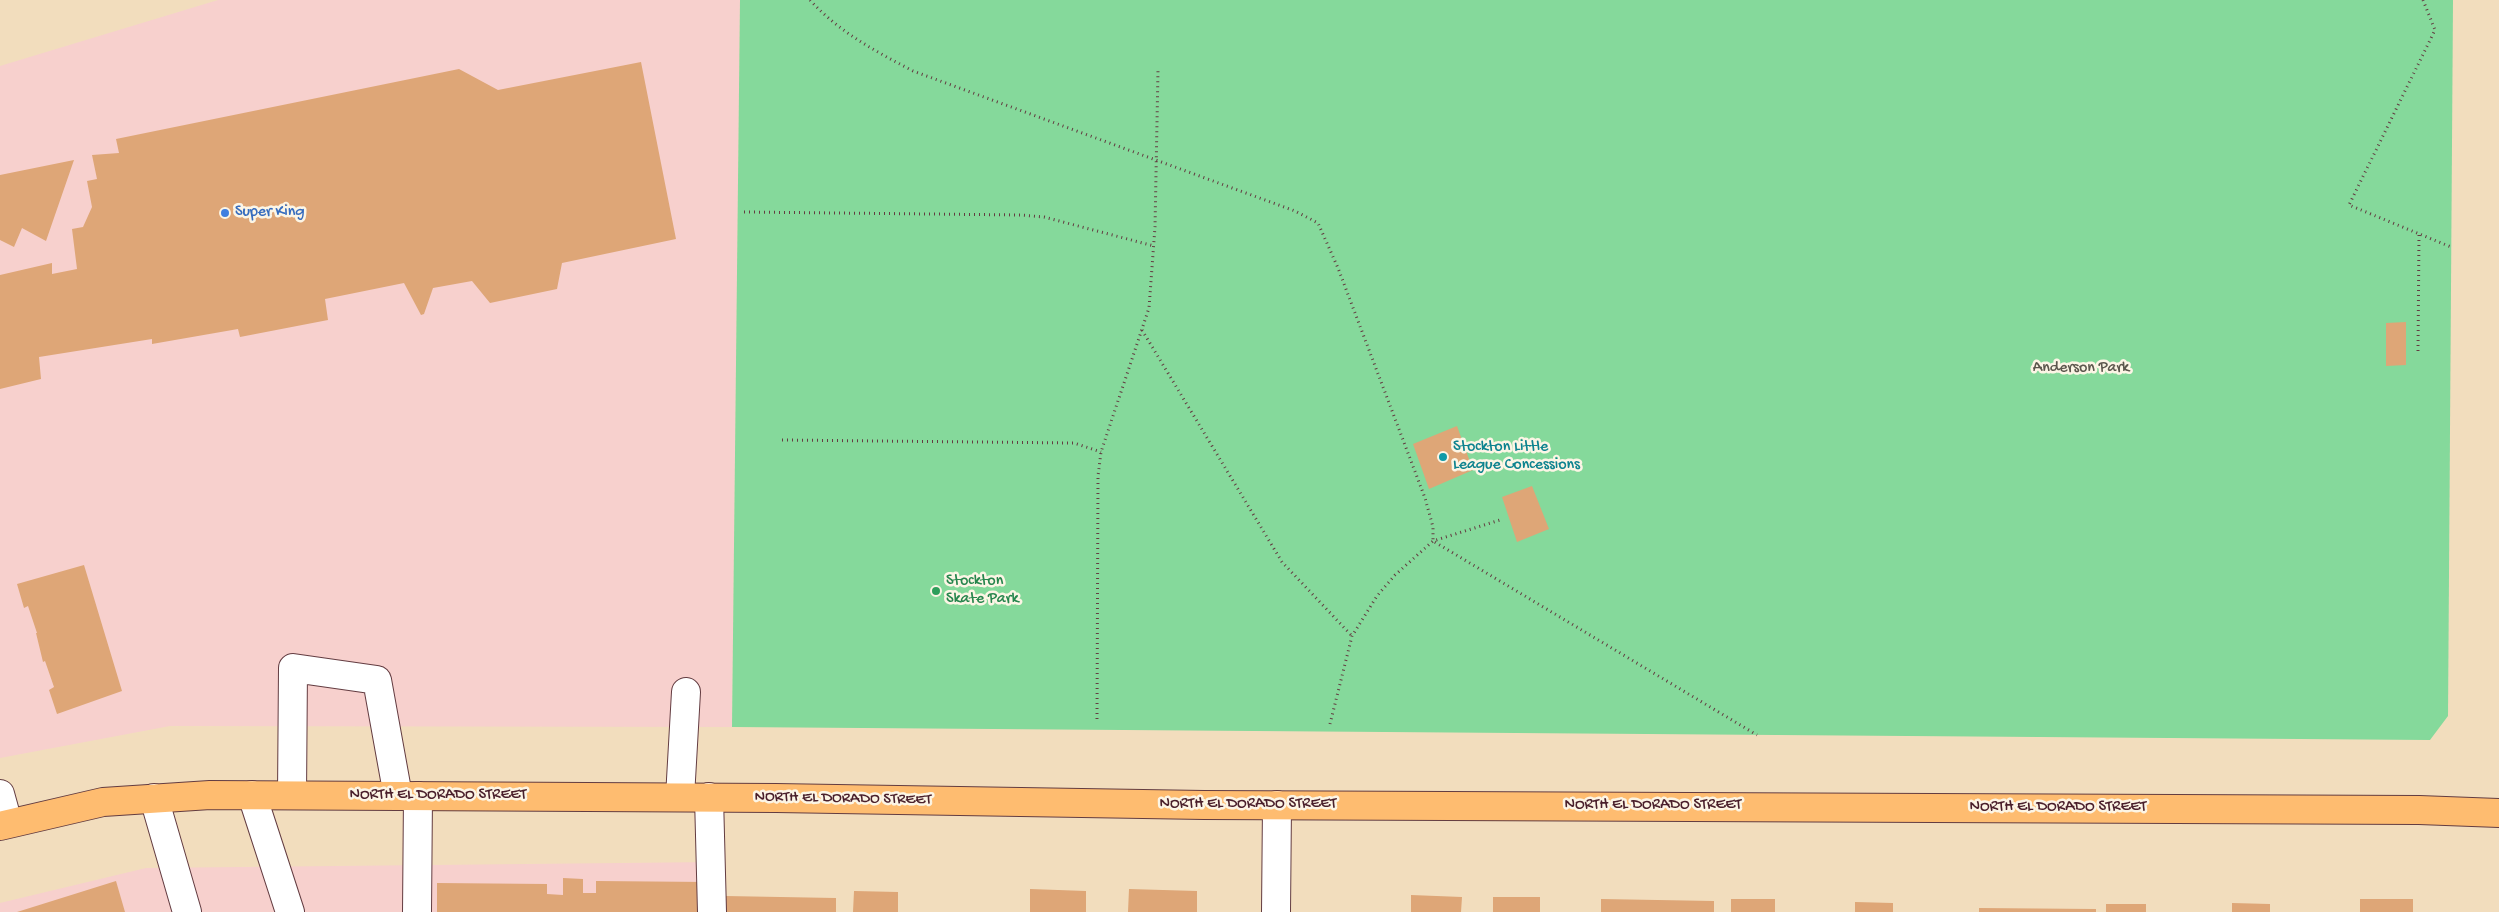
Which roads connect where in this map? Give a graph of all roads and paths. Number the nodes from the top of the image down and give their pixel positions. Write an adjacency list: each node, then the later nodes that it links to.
1 (810, 0): 4 (path)
2 (2423, 0): 6 (path)
3 (1158, 70): 4 (path)
4 (1156, 159): 7 (path); 14 (path)
5 (744, 212): 7 (path)
6 (2419, 233): 8 (path); 10 (path)
7 (1154, 246): 9 (path)
8 (2451, 247)
9 (1142, 329): 12 (path); 15 (path)
10 (2418, 351)
11 (782, 440): 12 (path)
12 (1101, 452): 17 (path)
13 (1500, 520): 14 (path)
14 (1433, 541): 15 (path); 19 (path)
15 (1352, 636): 18 (path)
16 (686, 692): 24 (street)
17 (1097, 719)
18 (1330, 724)
19 (1756, 735)
20 (0, 794): 29 (street)
21 (252, 795): 22 (main road, NORTH EL DORADO STREET); 26 (main road, NORTH EL DORADO STREET); 31 (street)
22 (292, 795): 23 (main road, NORTH EL DORADO STREET); 23 (street)
23 (408, 796): 24 (main road, NORTH EL DORADO STREET); 32 (street)
24 (680, 797): 25 (main road, NORTH EL DORADO STREET)
25 (709, 797): 27 (main road, NORTH EL DORADO STREET); 33 (street)
26 (154, 798): 29 (main road, NORTH EL DORADO STREET); 30 (street)
27 (1277, 805): 28 (main road, NORTH EL DORADO STREET); 34 (street)
28 (2499, 813)
29 (4, 824)
30 (187, 912)
31 (290, 912)
32 (416, 912)
33 (712, 912)
34 (1276, 912)

